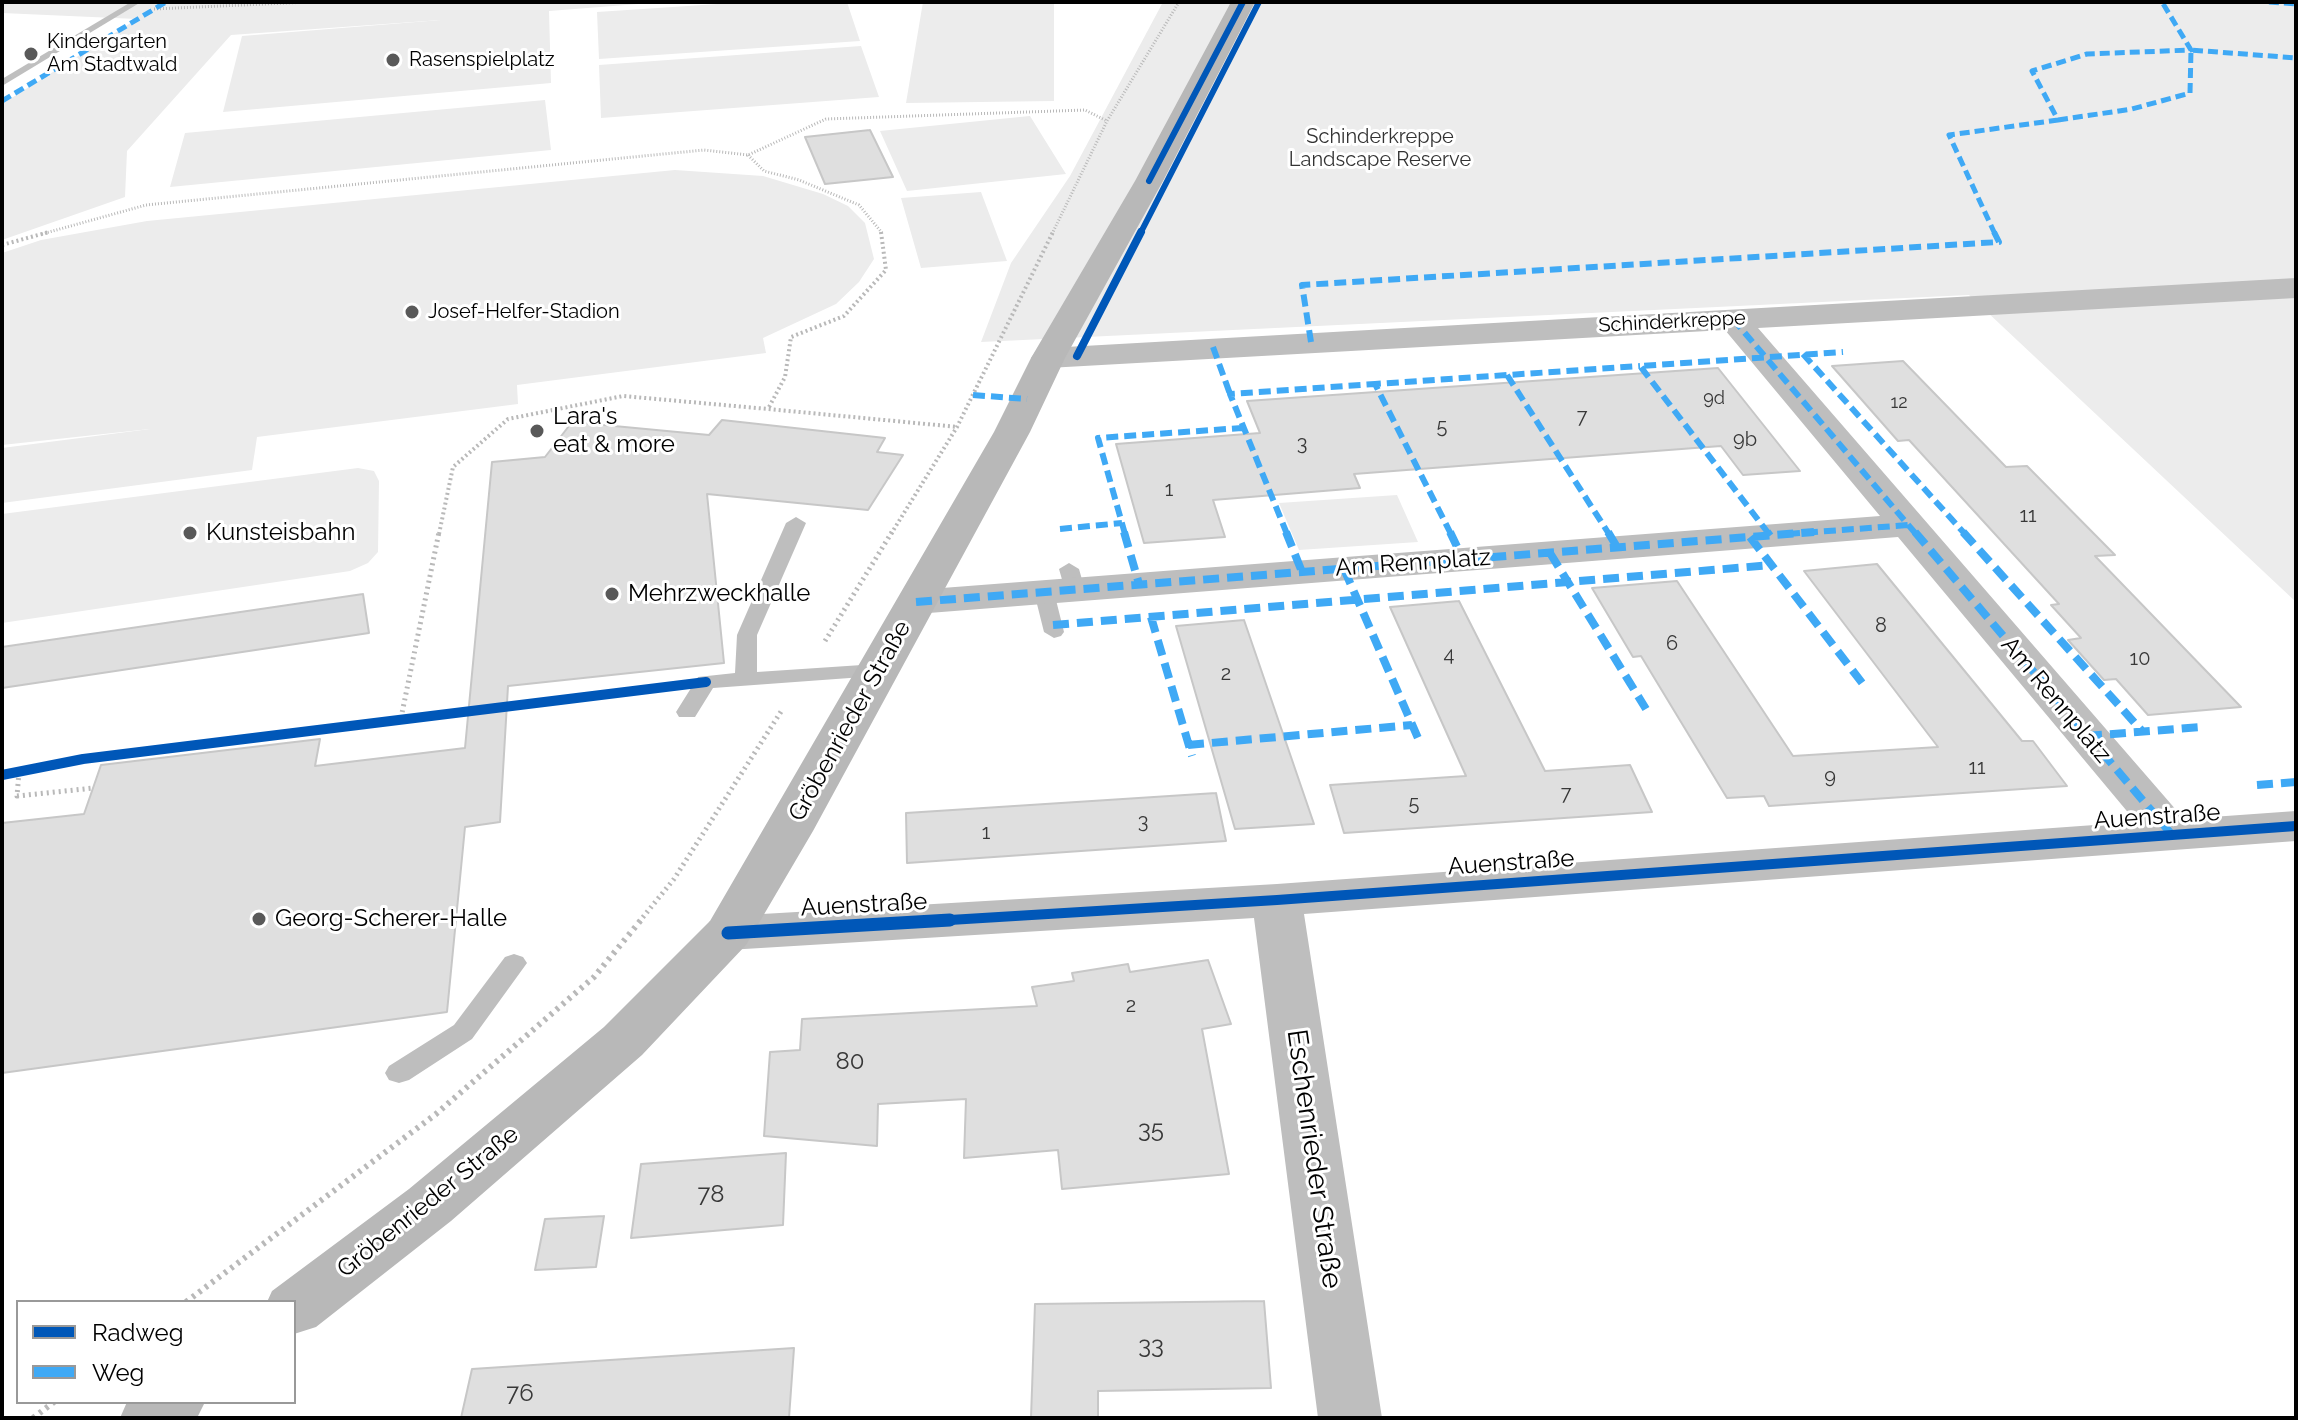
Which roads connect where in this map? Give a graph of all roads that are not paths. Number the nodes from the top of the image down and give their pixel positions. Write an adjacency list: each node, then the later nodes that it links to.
1 (1243, 2): 4 (street, Gröbenrieder Straße)
2 (2296, 288): 3 (street, Schinderkreppe)
3 (1733, 319): 4 (street, Schinderkreppe); 6 (street, Am Rennplatz)
4 (1048, 358): 8 (street, Gröbenrieder Straße)
5 (796, 523): 11 (lane)
6 (1909, 525): 7 (street, Am Rennplatz); 14 (street, Am Rennplatz)
7 (1063, 584): 8 (street, Am Rennplatz); 9 (lane)
8 (916, 602): 10 (street, Gröbenrieder Straße)
9 (1054, 632)
10 (877, 670): 11 (lane); 16 (street, Gröbenrieder Straße)
11 (746, 679): 12 (lane)
12 (687, 712)
13 (2296, 826): 14 (street, Auenstraße)
14 (2173, 836): 15 (street, Auenstraße)
15 (1277, 900): 16 (street, Auenstraße); 22 (street, Eschenrieder Straße)
16 (728, 933): 19 (street, Gröbenrieder Straße)
17 (514, 963): 18 (lane)
18 (399, 1073)
19 (296, 1307)
20 (170, 1404): 21 (street)
21 (152, 1418)
22 (1350, 1418)

